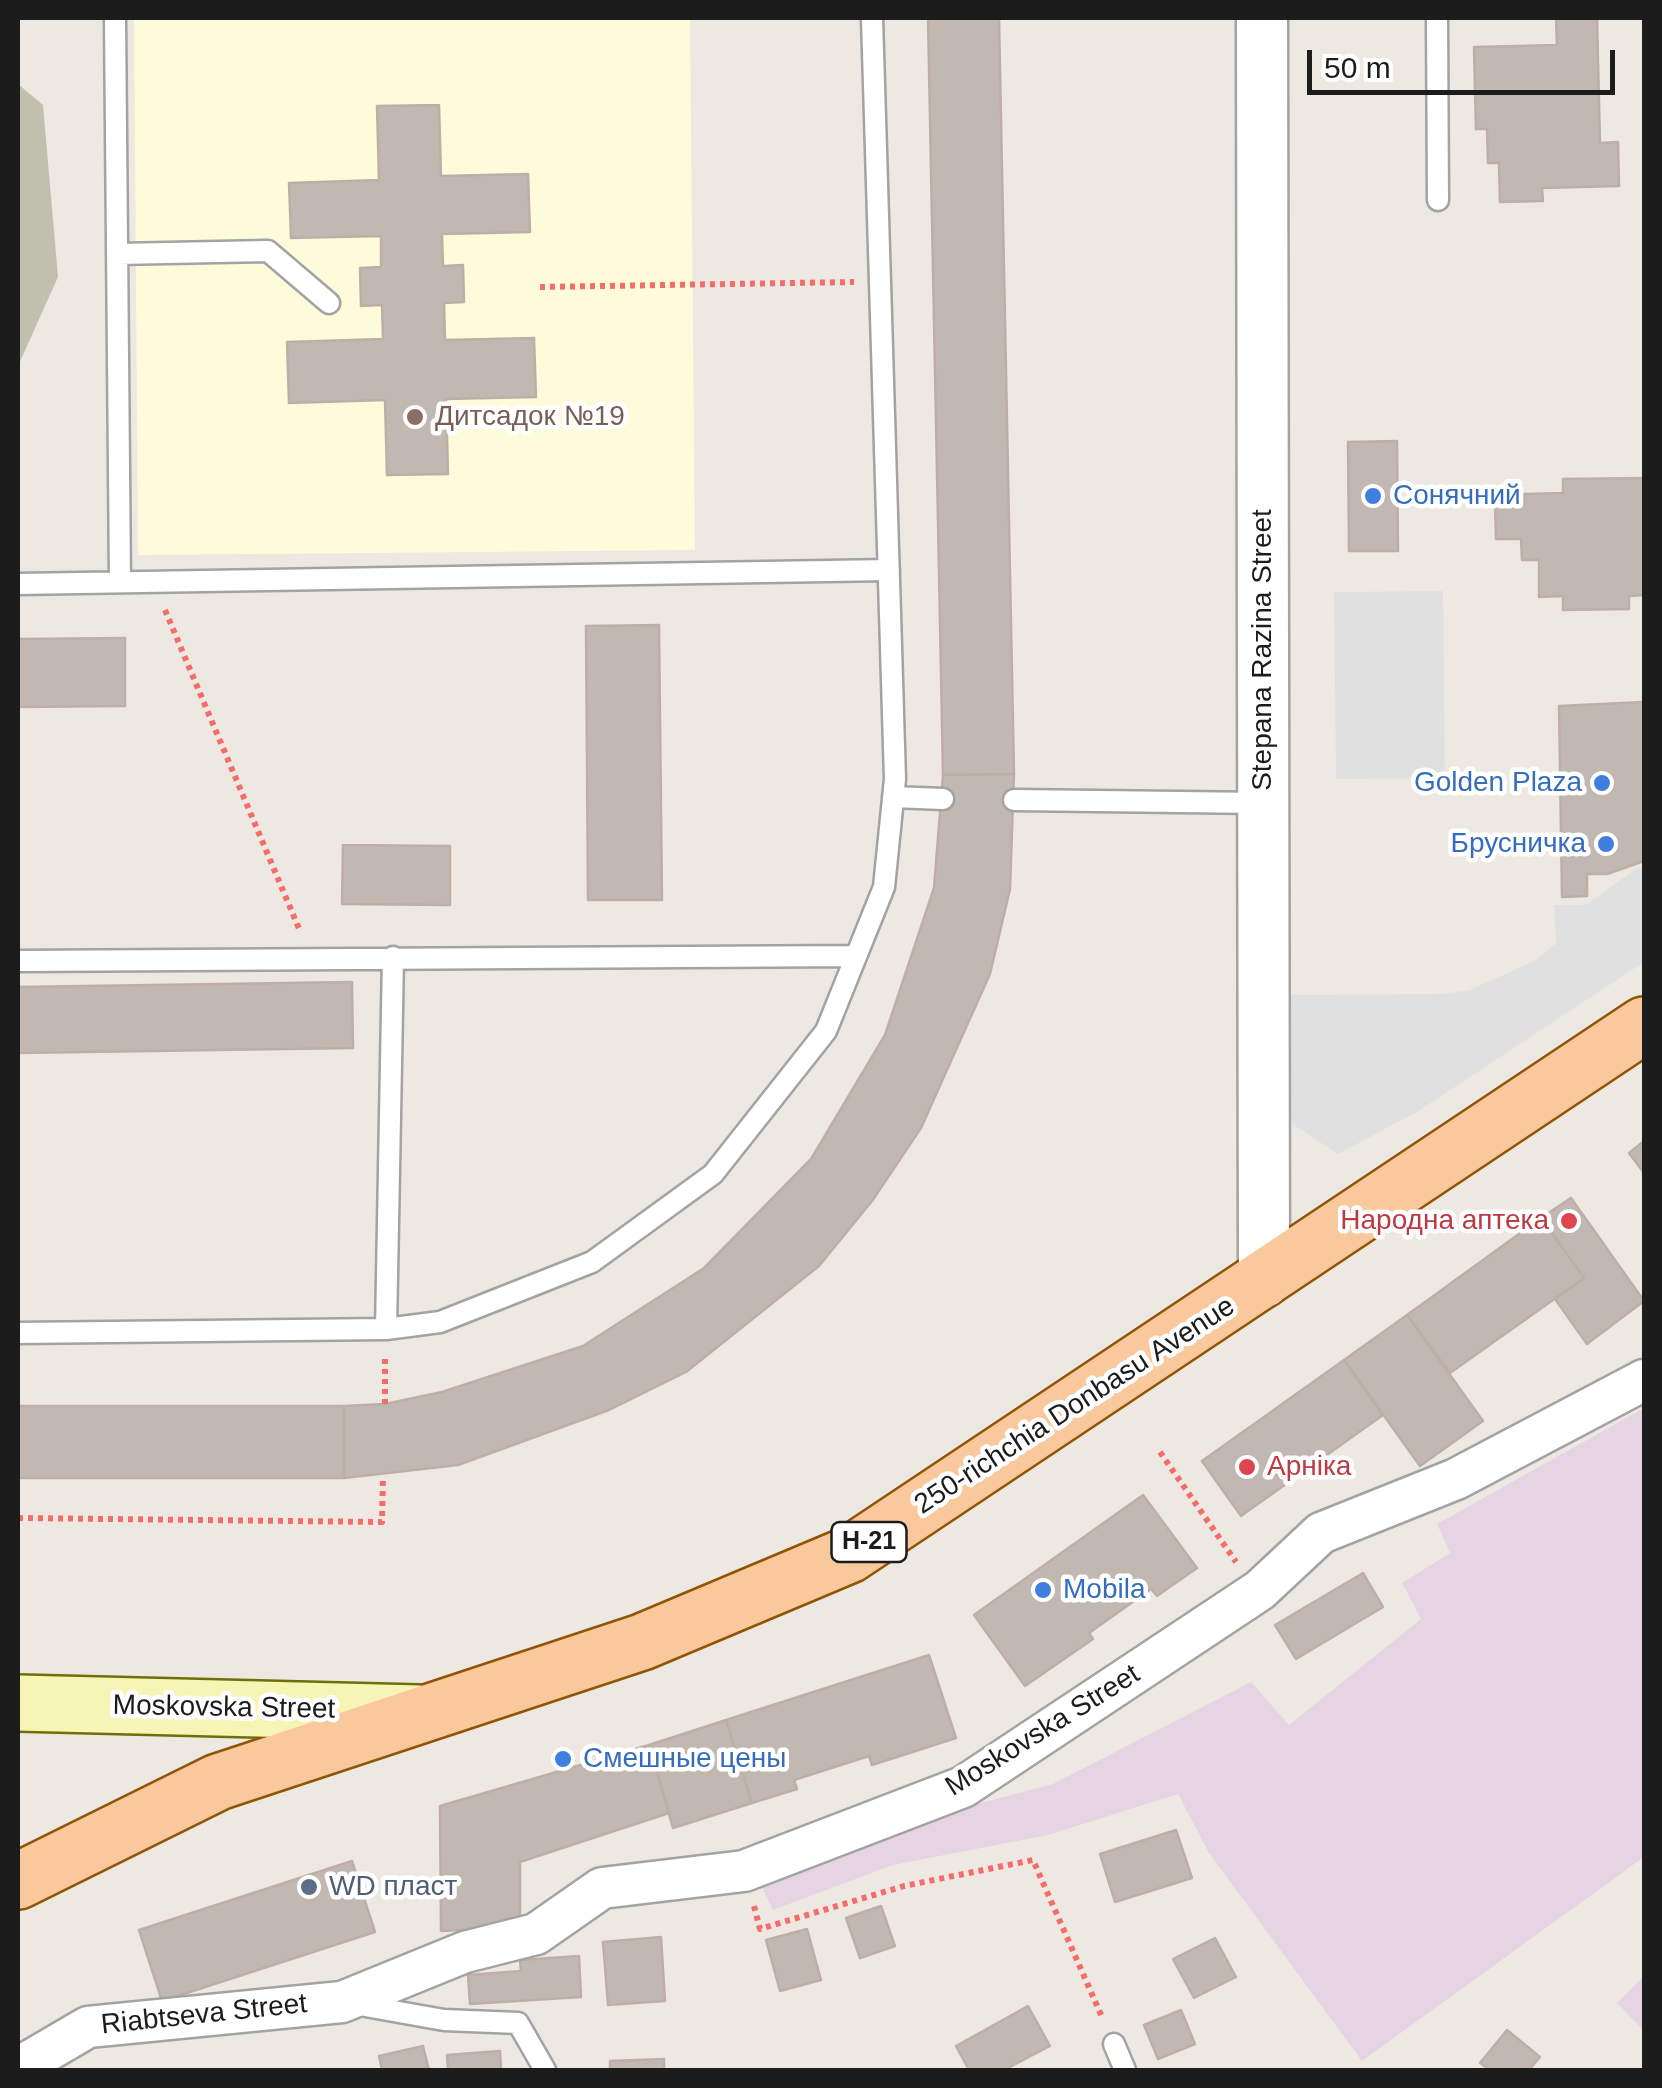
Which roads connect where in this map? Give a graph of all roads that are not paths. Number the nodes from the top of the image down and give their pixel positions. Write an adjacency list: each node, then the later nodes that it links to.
1 (115, 18): 6 (lane)
2 (872, 18): 8 (lane)
3 (1262, 18): 14 (street, Stepana Razina Street)
4 (1436, 18): 5 (lane)
5 (1438, 200)
6 (117, 254): 7 (lane); 9 (lane)
7 (329, 302)
8 (888, 570): 9 (lane); 11 (lane)
9 (120, 582): 10 (lane)
10 (18, 584)
11 (893, 797): 12 (lane); 15 (lane)
12 (942, 799)
13 (1014, 800): 14 (lane)
14 (1263, 803): 19 (street, Stepana Razina Street)
15 (856, 956): 16 (lane); 20 (lane)
16 (393, 957): 17 (lane); 20 (lane)
17 (18, 961)
18 (1644, 1026): 19 (main road, 250-richchia Donbasu Avenue / Н-21)
19 (1264, 1282): 24 (main road, 250-richchia Donbasu Avenue / Н-21)
20 (386, 1329): 21 (lane)
21 (18, 1333)
22 (1644, 1380): 26 (street, Moskovska Street)
23 (18, 1704): 24 (main road, Moskovska Street)
24 (430, 1713): 25 (main road, 250-richchia Donbasu Avenue / Н-21)
25 (18, 1881)
26 (342, 2002): 28 (street, Riabtseva Street); 29 (lane)
27 (1114, 2044): 30 (lane)
28 (18, 2068)
29 (545, 2070)
30 (1125, 2070)

